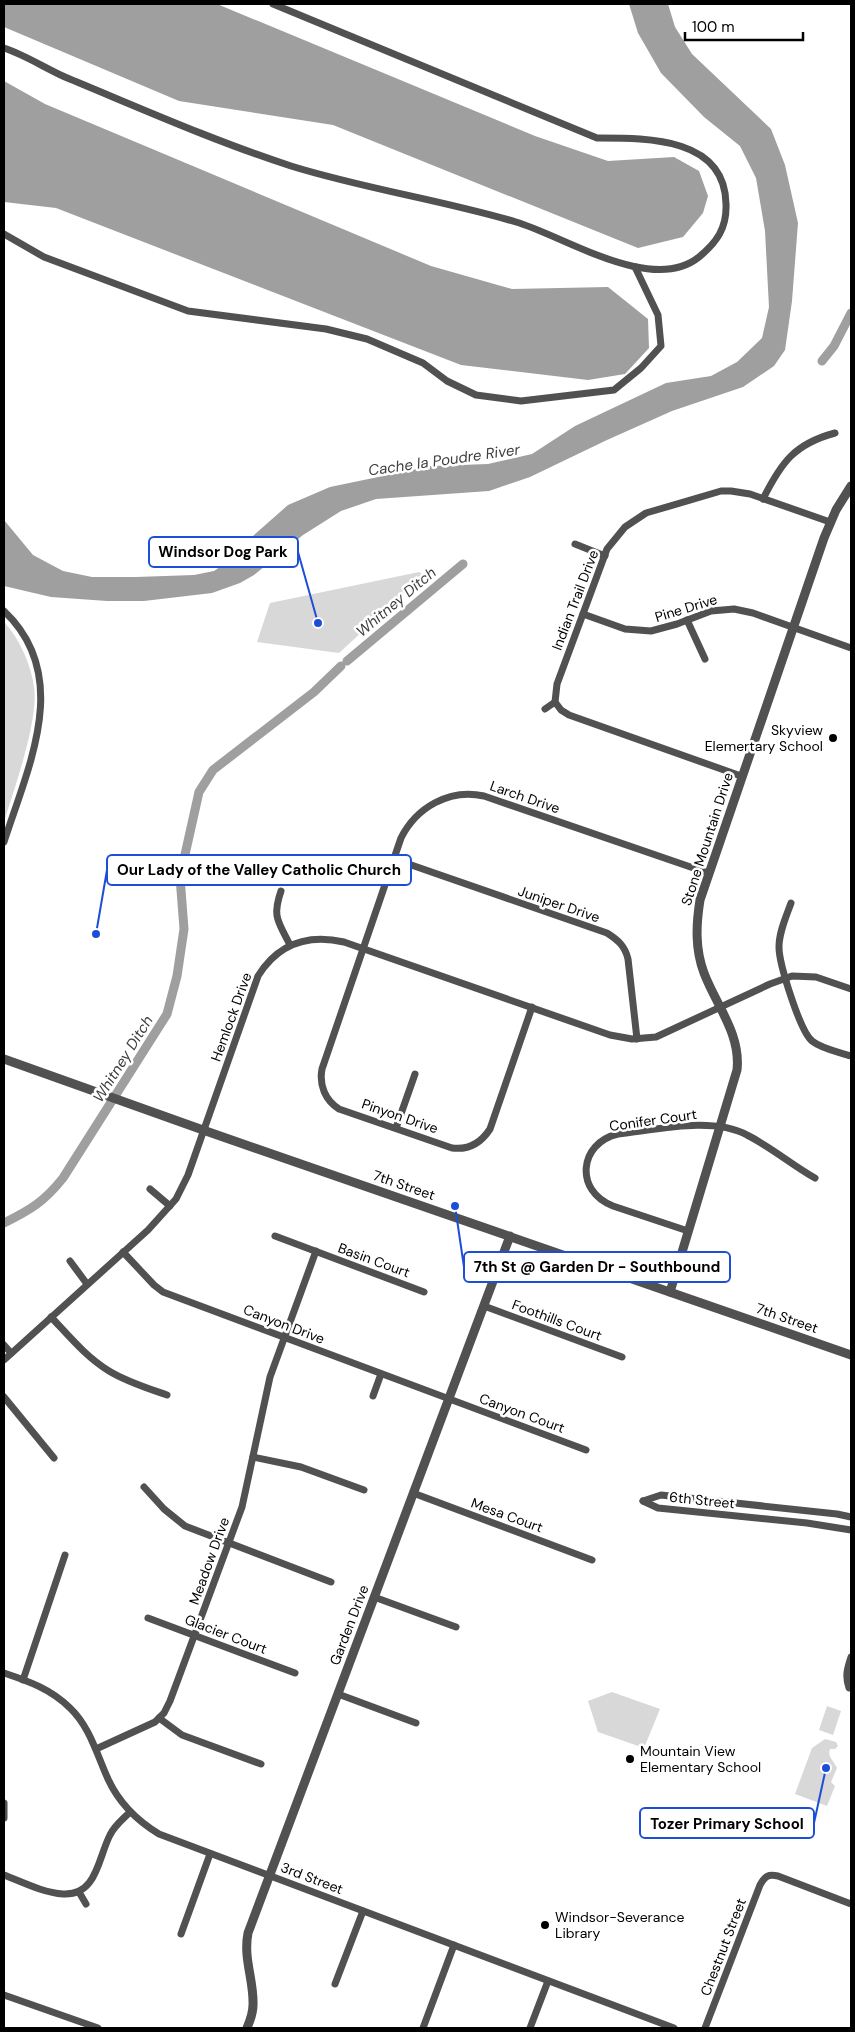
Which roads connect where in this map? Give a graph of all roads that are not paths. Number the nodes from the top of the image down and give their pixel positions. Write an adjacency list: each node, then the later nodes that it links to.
1 (273, 4): 4 (street)
2 (4, 48): 4 (street)
3 (4, 234): 4 (street)
4 (635, 267)
5 (835, 434): 7 (street)
6 (851, 486): 8 (street, Stone Mountain Drive)
7 (763, 499): 8 (street, Indian Trail Drive); 10 (street, Indian Trail Drive)
8 (830, 522): 14 (street, Stone Mountain Drive)
9 (574, 544): 10 (street)
10 (605, 556): 12 (street, Indian Trail Drive)
11 (4, 611): 20 (street)
12 (583, 614): 13 (street, Pine Drive); 17 (street, Indian Trail Drive)
13 (687, 620): 14 (street, Pine Drive); 16 (street)
14 (793, 627): 15 (street, Pine Drive); 19 (street, Stone Mountain Drive)
15 (851, 648)
16 (705, 659)
17 (555, 702): 18 (street); 19 (street)
18 (545, 708)
19 (741, 776): 22 (street, Stone Mountain Drive)
20 (4, 842)
21 (394, 859): 22 (street, Larch Drive); 26 (street, Larch Drive); 31 (street, Juniper Drive)
22 (708, 873): 30 (street, Stone Mountain Drive)
23 (282, 891): 25 (street)
24 (791, 903): 27 (street)
25 (290, 945): 26 (street, Hemlock Drive); 37 (street, Hemlock Drive)
26 (364, 949): 29 (street, Hemlock Drive); 36 (street, Pinyon Drive)
27 (786, 978): 28 (street); 30 (street, Hemlock Drive); 32 (street)
28 (851, 989)
29 (532, 1007): 31 (street, Hemlock Drive); 36 (street, Pinyon Drive)
30 (720, 1007): 31 (street, Hemlock Drive); 35 (street, Stone Mountain Drive)
31 (637, 1039)
32 (851, 1056)
33 (4, 1060): 37 (street, 7th Street)
34 (415, 1074): 36 (street)
35 (720, 1127): 38 (street, Conifer Court); 41 (street, Stone Mountain Drive); 41 (street, Conifer Court)
36 (396, 1128)
37 (203, 1130): 40 (street, Hemlock Drive); 43 (street, 7th Street)
38 (815, 1178)
39 (150, 1189): 40 (street)
40 (170, 1206): 44 (street, Hemlock Drive)
41 (688, 1231): 49 (street, Stone Mountain Drive)
42 (274, 1236): 45 (street, Basin Court)
43 (510, 1236): 49 (street, 7th Street); 50 (street, Garden Drive)
44 (123, 1252): 47 (street, Hemlock Drive); 52 (street, Canyon Drive)
45 (316, 1252): 48 (street, Basin Court); 52 (street, Basin Court)
46 (70, 1261): 47 (street)
47 (88, 1284): 51 (street, Hemlock Drive)
48 (424, 1292)
49 (670, 1292): 55 (street, 7th Street)
50 (484, 1306): 56 (street, Foothills Court); 62 (street, Garden Drive)
51 (51, 1317): 54 (street, Hemlock Drive); 59 (street)
52 (284, 1338): 58 (street, Canyon Drive); 64 (street, Meadow Drive)
53 (4, 1346): 54 (street)
54 (11, 1353): 57 (street, Hemlock Drive)
55 (851, 1355)
56 (622, 1357)
57 (4, 1360)
58 (380, 1374): 60 (street); 62 (street, Canyon Drive)
59 (167, 1395)
60 (373, 1396)
61 (4, 1397): 65 (street)
62 (449, 1400): 63 (street, Canyon Court); 68 (street, Garden Drive)
63 (586, 1450)
64 (253, 1457): 67 (street); 71 (street, Meadow Drive)
65 (54, 1458)
66 (144, 1487): 71 (street)
67 (364, 1490)
68 (413, 1494): 73 (street, Mesa Court); 75 (street, Garden Drive)
69 (851, 1517): 70 (street, 6th Street)
70 (851, 1530)
71 (229, 1544): 74 (street); 78 (street, Meadow Drive)
72 (65, 1555): 82 (street)
73 (592, 1560)
74 (331, 1582)
75 (374, 1597): 77 (street); 84 (street, Garden Drive)
76 (148, 1618): 78 (street, Glacier Court)
77 (456, 1627)
78 (194, 1636): 81 (street, Glacier Court); 85 (street, Meadow Drive)
79 (851, 1657): 83 (street)
80 (4, 1673): 82 (street, 3rd Street)
81 (295, 1673)
82 (23, 1680): 87 (street, 3rd Street)
83 (849, 1688)
84 (338, 1694): 86 (street); 94 (street, Garden Drive)
85 (159, 1718): 87 (street, Meadow Drive); 88 (street)
86 (416, 1723)
87 (96, 1749): 90 (street, 3rd Street)
88 (261, 1764)
89 (4, 1803): 91 (street)
90 (130, 1812): 92 (street, 3rd Street); 95 (street)
91 (4, 1818)
92 (210, 1854): 94 (street, 3rd Street); 99 (street)
93 (4, 1875): 95 (street)
94 (269, 1876): 98 (street, 3rd Street); 105 (street, Garden Drive)
95 (79, 1892): 96 (street)
96 (86, 1904)
97 (851, 1904): 109 (street, Chestnut Street)
98 (363, 1911): 100 (street, 3rd Street); 102 (street)
99 (181, 1934)
100 (454, 1945): 101 (street, 3rd Street); 106 (street)
101 (548, 1981): 107 (street); 108 (street, 3rd Street)
102 (335, 1984)
103 (4, 1995): 104 (street)
104 (98, 2028)
105 (247, 2028)
106 (423, 2028)
107 (530, 2028)
108 (674, 2028)
109 (706, 2028)

